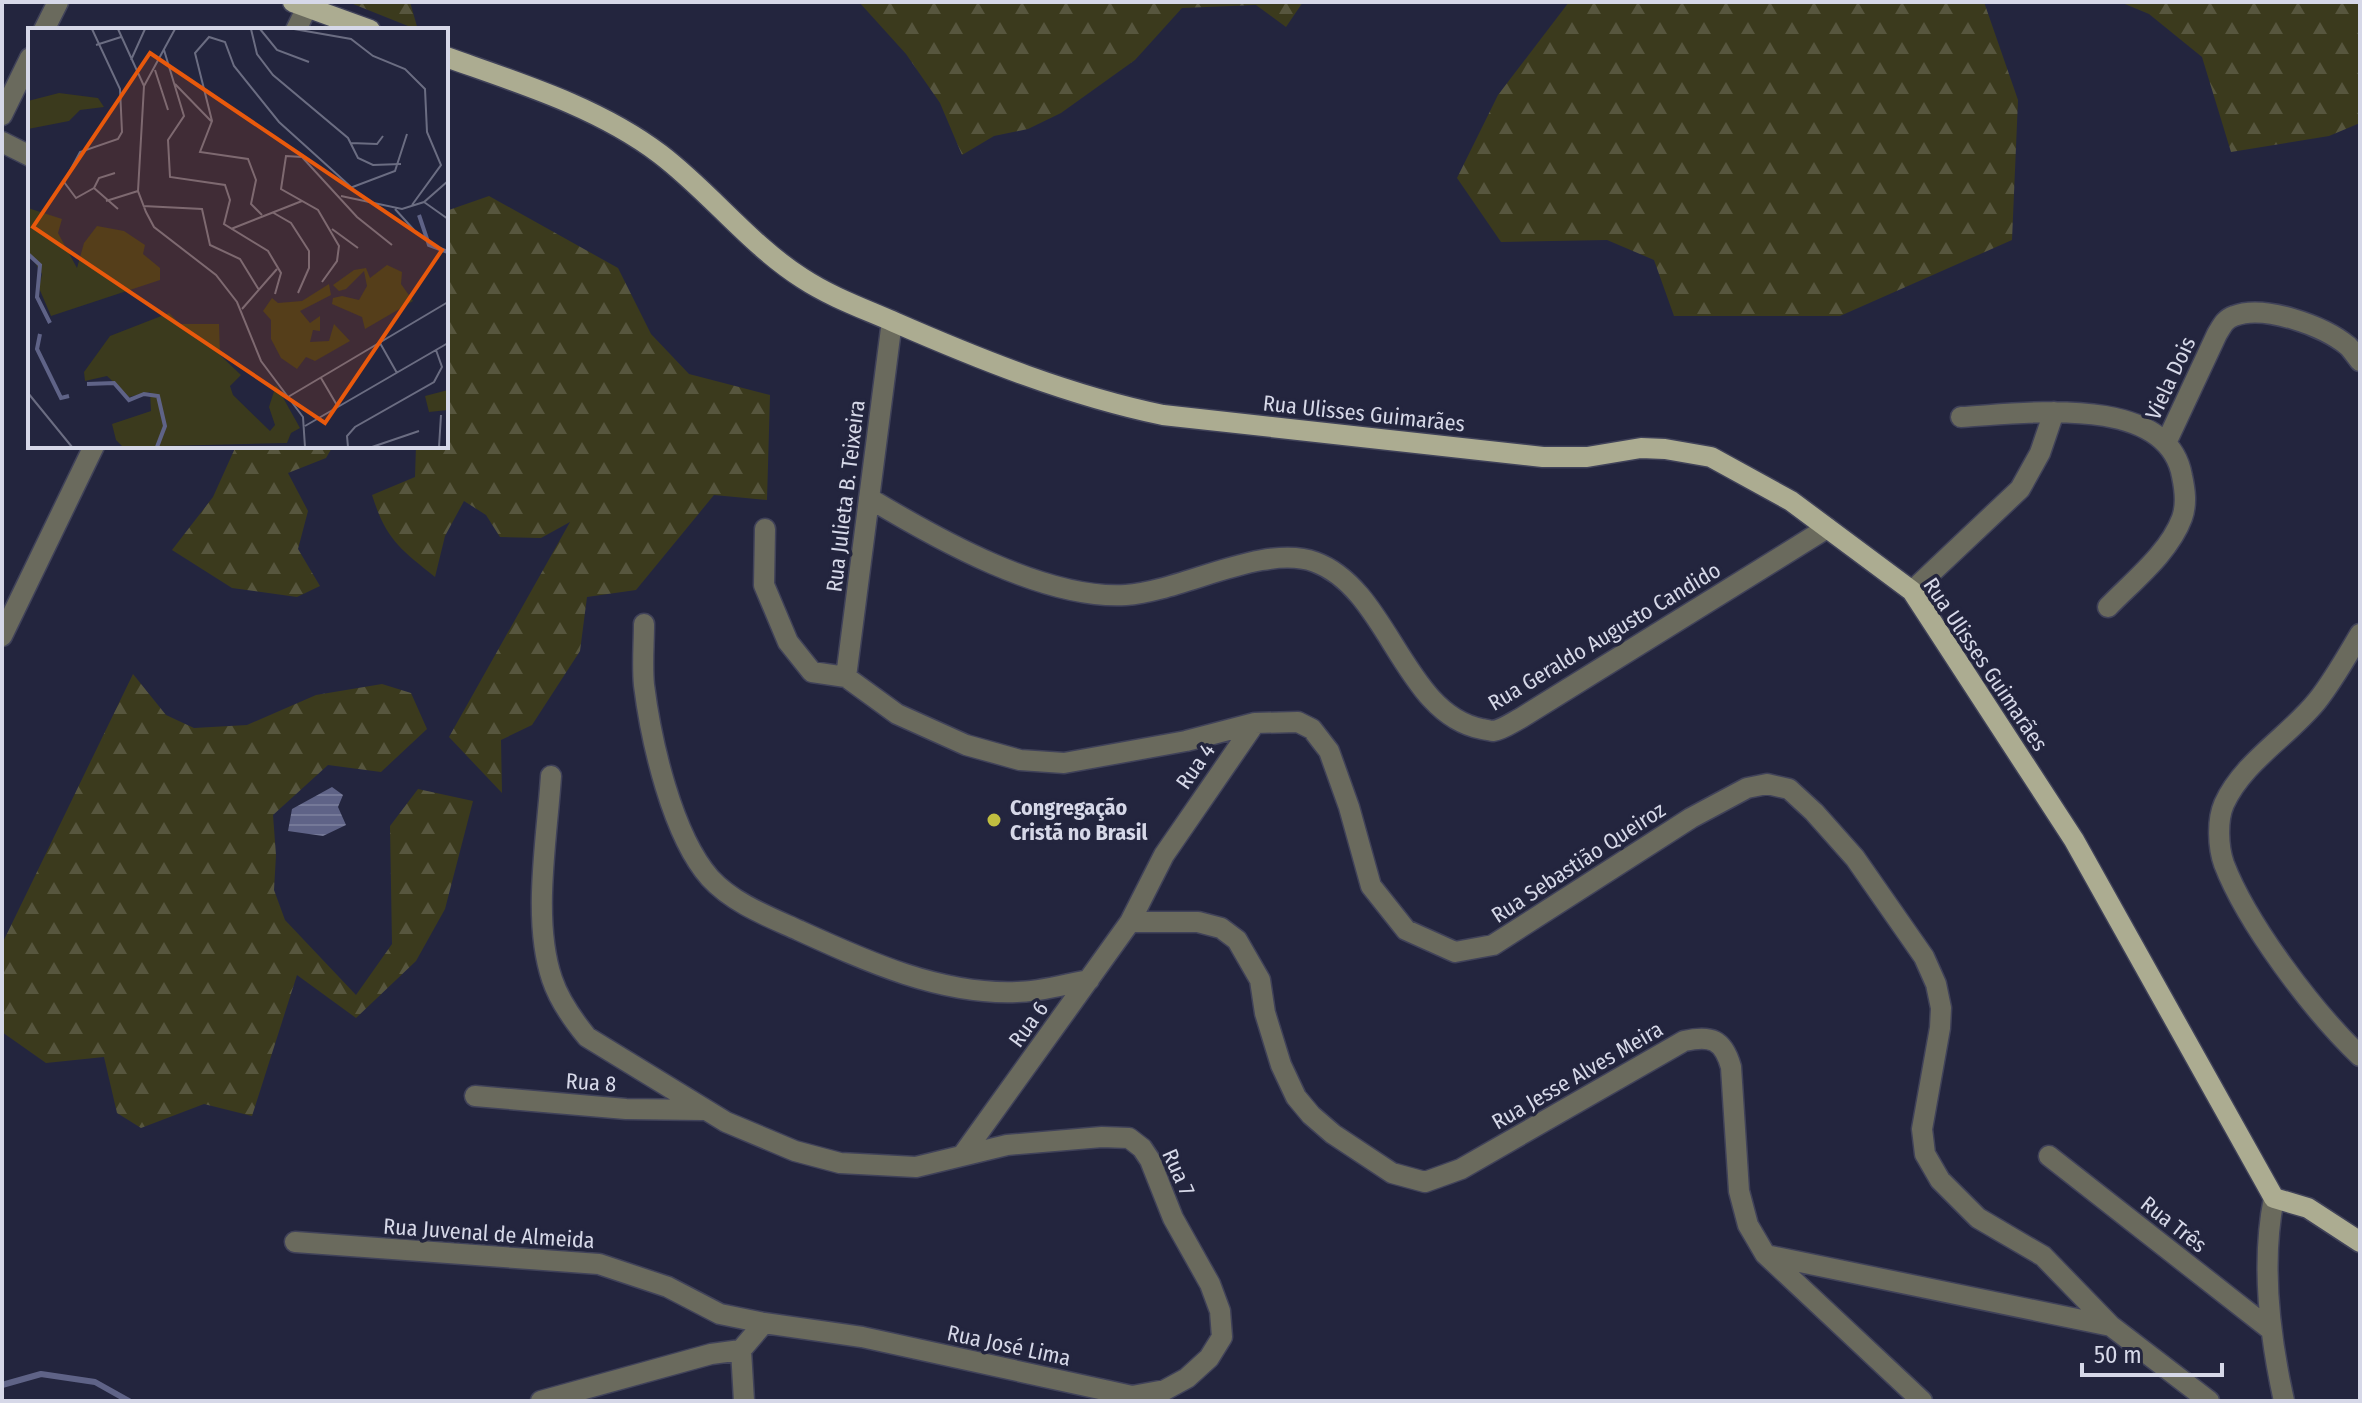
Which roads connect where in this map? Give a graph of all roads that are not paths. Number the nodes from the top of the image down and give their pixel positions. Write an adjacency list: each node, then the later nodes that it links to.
1 (58, 2): 3 (street)
2 (300, 5): 4 (street); 5 (main road)
3 (45, 28)
4 (296, 28)
5 (364, 28)
6 (448, 58): 11 (main road, Rua Ulisses Guimarães)
7 (28, 62): 8 (street)
8 (2, 115)
9 (2, 142): 10 (street)
10 (28, 155)
11 (892, 321): 17 (street, Rua Julieta B. Teixeira); 18 (main road, Rua Ulisses Guimarães)
12 (2360, 361): 15 (street, Viela Dois)
13 (2054, 412): 14 (street); 15 (street); 20 (street)
14 (1961, 417)
15 (2166, 443): 21 (street)
16 (93, 448): 24 (street)
17 (869, 498): 18 (street, Rua Geraldo Augusto Candido); 25 (street, Rua Julieta B. Teixeira)
18 (1827, 528): 20 (main road, Rua Ulisses Guimarães)
19 (765, 529): 25 (street, Rua Sebastião Queiroz)
20 (1912, 591): 35 (main road, Rua Ulisses Guimarães)
21 (2108, 607)
22 (644, 624): 29 (street)
23 (2360, 634): 30 (street)
24 (2, 636)
25 (846, 677): 26 (street, Rua Sebastião Queiroz)
26 (1255, 723): 28 (street, Rua 4); 40 (street, Rua Sebastião Queiroz)
27 (551, 776): 32 (street)
28 (1130, 922): 29 (street, Rua 6); 38 (street, Rua Jesse Alves Meira)
29 (1089, 980): 33 (street, Rua 6)
30 (2360, 1056)
31 (475, 1096): 32 (street, Rua 8)
32 (704, 1110): 33 (street)
33 (964, 1153): 42 (street, Rua 7)
34 (2049, 1156): 41 (street, Rua Três)
35 (2274, 1198): 37 (main road); 41 (street)
36 (295, 1242): 39 (street, Rua Juvenal de Almeida)
37 (2360, 1242)
38 (1765, 1254): 40 (street); 46 (street)
39 (764, 1323): 42 (street, Rua José Lima); 43 (street)
40 (2111, 1326): 47 (street, Rua Sebastião Queiroz)
41 (2271, 1330): 48 (street)
42 (1222, 1337)
43 (741, 1350): 44 (street); 45 (street)
44 (541, 1401)
45 (744, 1401)
46 (1922, 1401)
47 (2209, 1401)
48 (2284, 1401)

